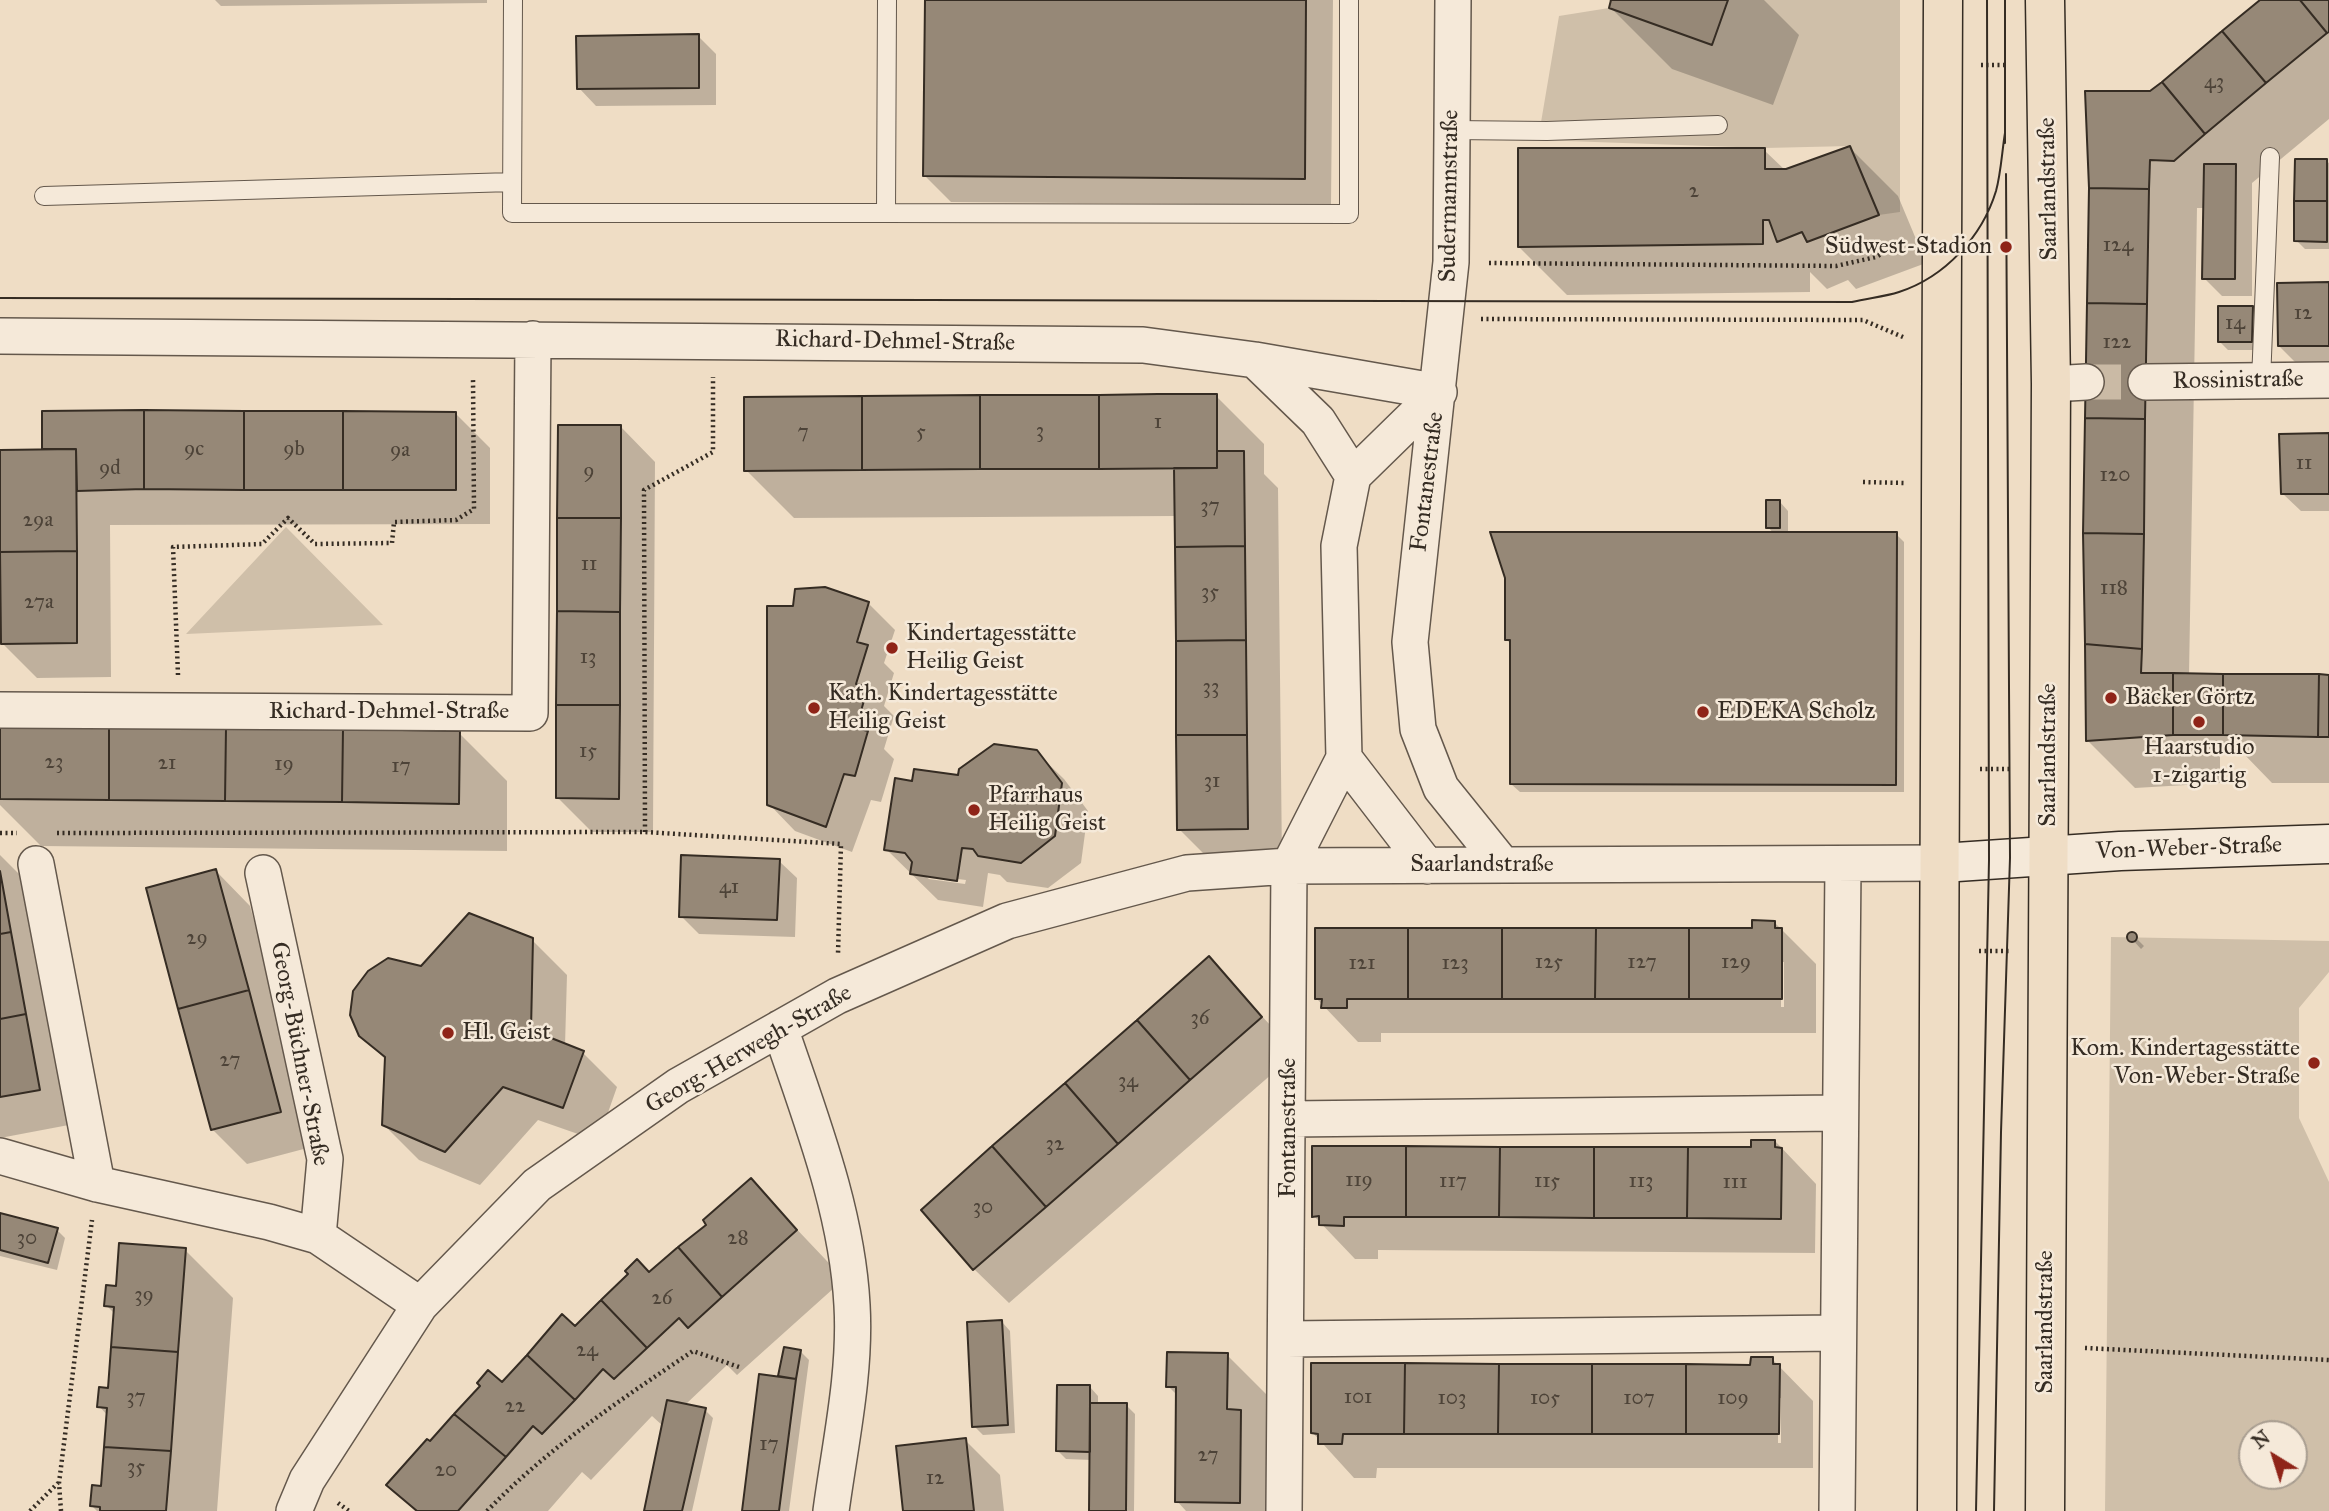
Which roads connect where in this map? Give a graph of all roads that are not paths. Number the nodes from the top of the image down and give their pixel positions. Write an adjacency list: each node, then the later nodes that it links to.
1 (513, 0): 10 (lane)
2 (887, 0): 12 (lane)
3 (1349, 0): 12 (lane)
4 (1453, 0): 8 (street, Sudermannstraße)
5 (1943, 0): 26 (main road)
6 (2045, 0): 25 (main road, Saarlandstraße)
7 (1718, 125): 8 (lane)
8 (1452, 130): 19 (street, Sudermannstraße)
9 (2270, 157): 17 (lane)
10 (512, 182): 11 (lane); 12 (lane)
11 (44, 196)
12 (886, 213)
13 (0, 336): 14 (street, Richard-Dehmel-Straße)
14 (533, 339): 15 (street, Richard-Dehmel-Straße); 21 (street, Richard-Dehmel-Straße)
15 (1255, 360): 19 (street, Richard-Dehmel-Straße); 20 (street)
16 (2329, 380): 17 (street, Rossinistraße)
17 (2262, 381): 18 (street, Rossinistraße)
18 (2146, 382)
19 (1439, 392): 20 (street, Fontanestraße); 27 (street, Fontanestraße)
20 (1353, 476): 22 (street, Fontanestraße)
21 (0, 710)
22 (1344, 758): 29 (street, Fontanestraße); 30 (street)
23 (2329, 844): 25 (street, Von-Weber-Straße)
24 (40, 849): 36 (street)
25 (2049, 856): 26 (street, Von-Weber-Straße); 46 (main road, Saarlandstraße)
26 (1942, 863): 28 (street, Saarlandstraße); 45 (main road)
27 (1503, 865): 28 (street, Saarlandstraße); 30 (street, Saarlandstraße)
28 (1843, 865): 33 (street)
29 (1289, 866): 30 (street, Saarlandstraße); 32 (street, Georg-Herwegh-Straße); 34 (street, Fontanestraße)
30 (1427, 866)
31 (263, 873): 37 (street, Georg-Büchner-Straße)
32 (780, 1028): 38 (street, Georg-Herwegh-Straße); 42 (street)
33 (1838, 1113): 34 (street); 39 (street)
34 (1289, 1119): 40 (street, Fontanestraße)
35 (0, 1156): 36 (street)
36 (97, 1184): 37 (street)
37 (318, 1236): 38 (street)
38 (420, 1306): 41 (street, Georg-Herwegh-Straße)
39 (1837, 1333): 40 (street); 44 (street)
40 (1287, 1339): 43 (street, Fontanestraße)
41 (293, 1511)
42 (831, 1511)
43 (1284, 1511)
44 (1837, 1511)
45 (1937, 1511)
46 (2045, 1511)

